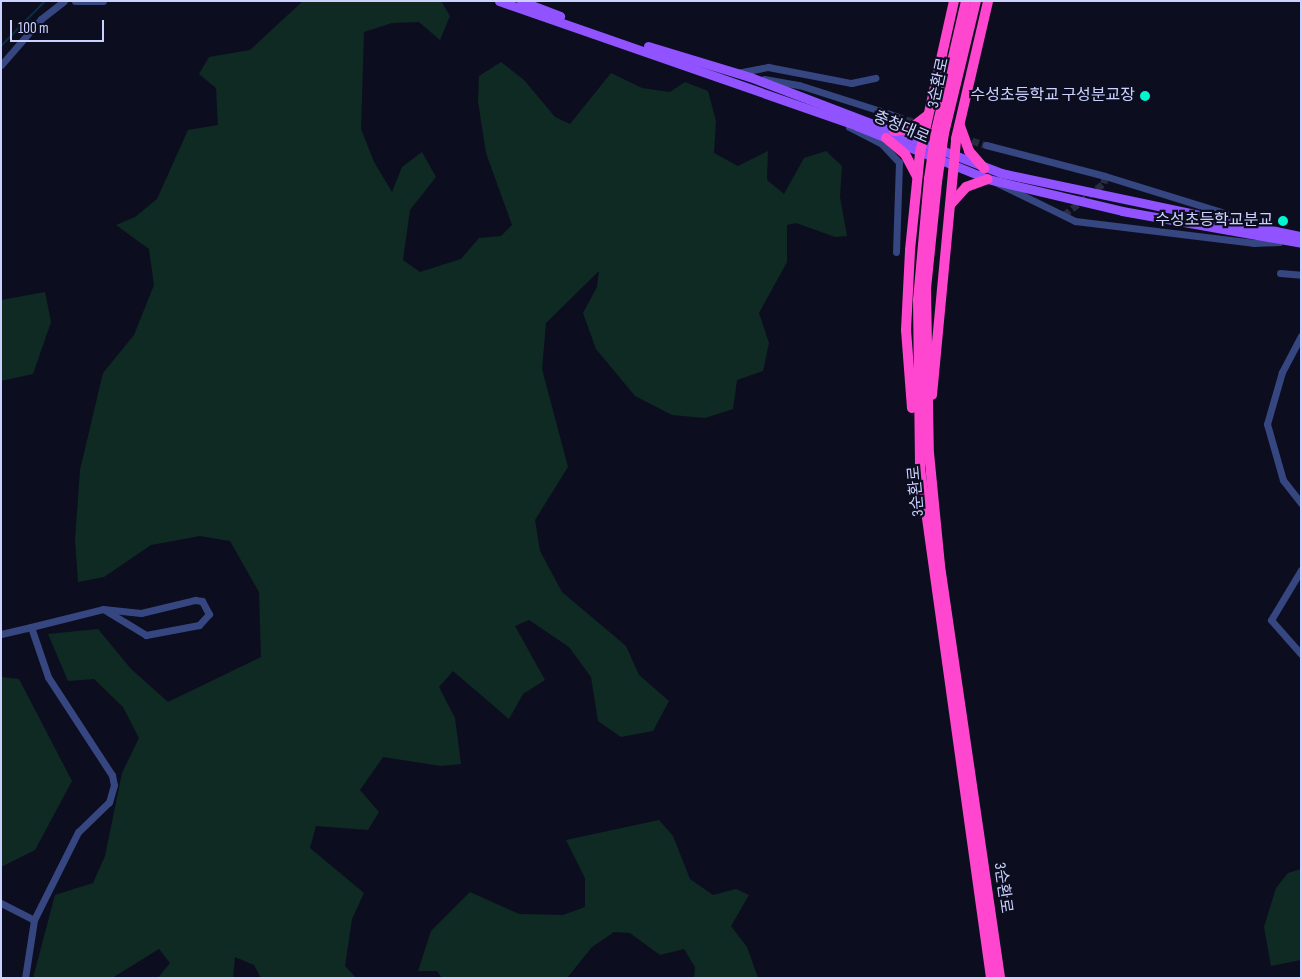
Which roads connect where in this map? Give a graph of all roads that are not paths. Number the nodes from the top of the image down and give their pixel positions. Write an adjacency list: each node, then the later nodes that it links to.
1 (64, 1): 10 (street)
2 (75, 1): 3 (street)
3 (103, 1)
4 (499, 1): 14 (main road, 충청대로)
5 (521, 1): 11 (main road, 충청대로)
6 (954, 1): 15 (highway)
7 (966, 1): 19 (highway, 3순환로)
8 (976, 1): 19 (highway, 3순환로)
9 (988, 1): 17 (highway)
10 (1, 65)
11 (736, 73): 12 (main road, 충청대로); 13 (street)
12 (750, 77): 16 (street); 20 (main road, 충청대로)
13 (875, 78)
14 (820, 113): 20 (main road, 충청대로); 33 (street)
15 (928, 114): 18 (highway); 20 (highway)
16 (896, 116)
17 (959, 124): 21 (highway); 26 (highway)
18 (925, 130): 21 (highway); 23 (highway)
19 (940, 132): 29 (highway, 3순환로, bridge)
20 (890, 135): 23 (main road, 충청대로); 28 (highway)
21 (956, 138): 25 (highway)
22 (986, 145): 31 (street)
23 (921, 148): 24 (highway); 25 (main road, 충청대로)
24 (919, 166): 25 (highway); 28 (highway)
25 (953, 167): 26 (main road, 충청대로); 27 (main road, 충청대로); 30 (highway)
26 (984, 168): 31 (main road, 충청대로)
27 (988, 179): 30 (highway); 32 (main road, 충청대로); 32 (street)
28 (917, 180): 39 (highway)
29 (933, 180): 37 (highway, 3순환로); 39 (highway, 3순환로)
30 (949, 206): 37 (highway)
31 (1272, 229): 32 (main road, 충청대로)
32 (1299, 240)
33 (896, 252)
34 (1280, 274): 35 (street)
35 (1301, 275)
36 (1301, 336): 38 (street)
37 (930, 476): 49 (highway, 3순환로)
38 (1301, 503)
39 (924, 506): 48 (highway, 3순환로)
40 (1301, 570): 44 (street)
41 (103, 610): 41 (street); 42 (street)
42 (31, 627): 43 (street); 46 (street)
43 (1, 634)
44 (1301, 654)
45 (1, 903): 46 (street)
46 (34, 920): 47 (street)
47 (25, 978)
48 (991, 978)
49 (1000, 978)

